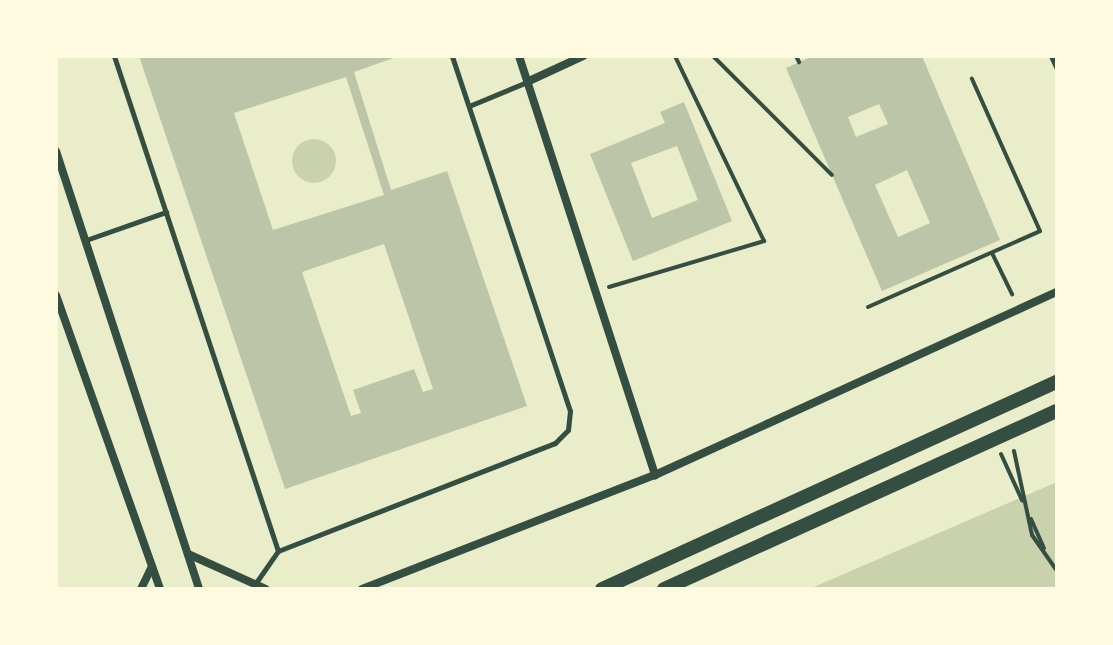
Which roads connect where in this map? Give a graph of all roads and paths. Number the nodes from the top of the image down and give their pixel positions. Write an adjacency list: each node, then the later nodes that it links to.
1 (114, 56): 16 (lane)
2 (452, 56): 13 (lane)
3 (519, 56): 12 (street)
4 (583, 56): 12 (street)
5 (675, 56): 19 (path)
6 (713, 56): 15 (path)
7 (796, 56): 9 (path)
8 (1051, 56): 10 (lane)
9 (799, 62)
10 (1057, 69)
11 (972, 79): 18 (path)
12 (529, 81): 13 (lane); 19 (street)
13 (469, 106): 29 (lane)
14 (56, 151): 17 (street)
15 (832, 175)
16 (166, 212): 17 (lane); 29 (lane)
17 (85, 240): 30 (street)
18 (992, 253): 22 (path); 23 (path)
19 (595, 291): 28 (street)
20 (1057, 292): 23 (street)
21 (56, 295): 31 (street)
22 (868, 307)
23 (1019, 310): 28 (street)
24 (1057, 382): 39 (main road)
25 (1057, 411): 26 (main road)
26 (1010, 433): 27 (main road); 32 (path)
27 (995, 440): 32 (path); 40 (main road)
28 (655, 475): 38 (street)
29 (278, 551): 33 (lane)
30 (188, 554): 33 (street); 36 (street)
31 (152, 566): 34 (street); 35 (street)
32 (1057, 570)
33 (254, 584): 37 (street)
34 (141, 589)
35 (160, 589)
36 (199, 589)
37 (266, 589)
38 (362, 589)
39 (602, 589)
40 (664, 589)

